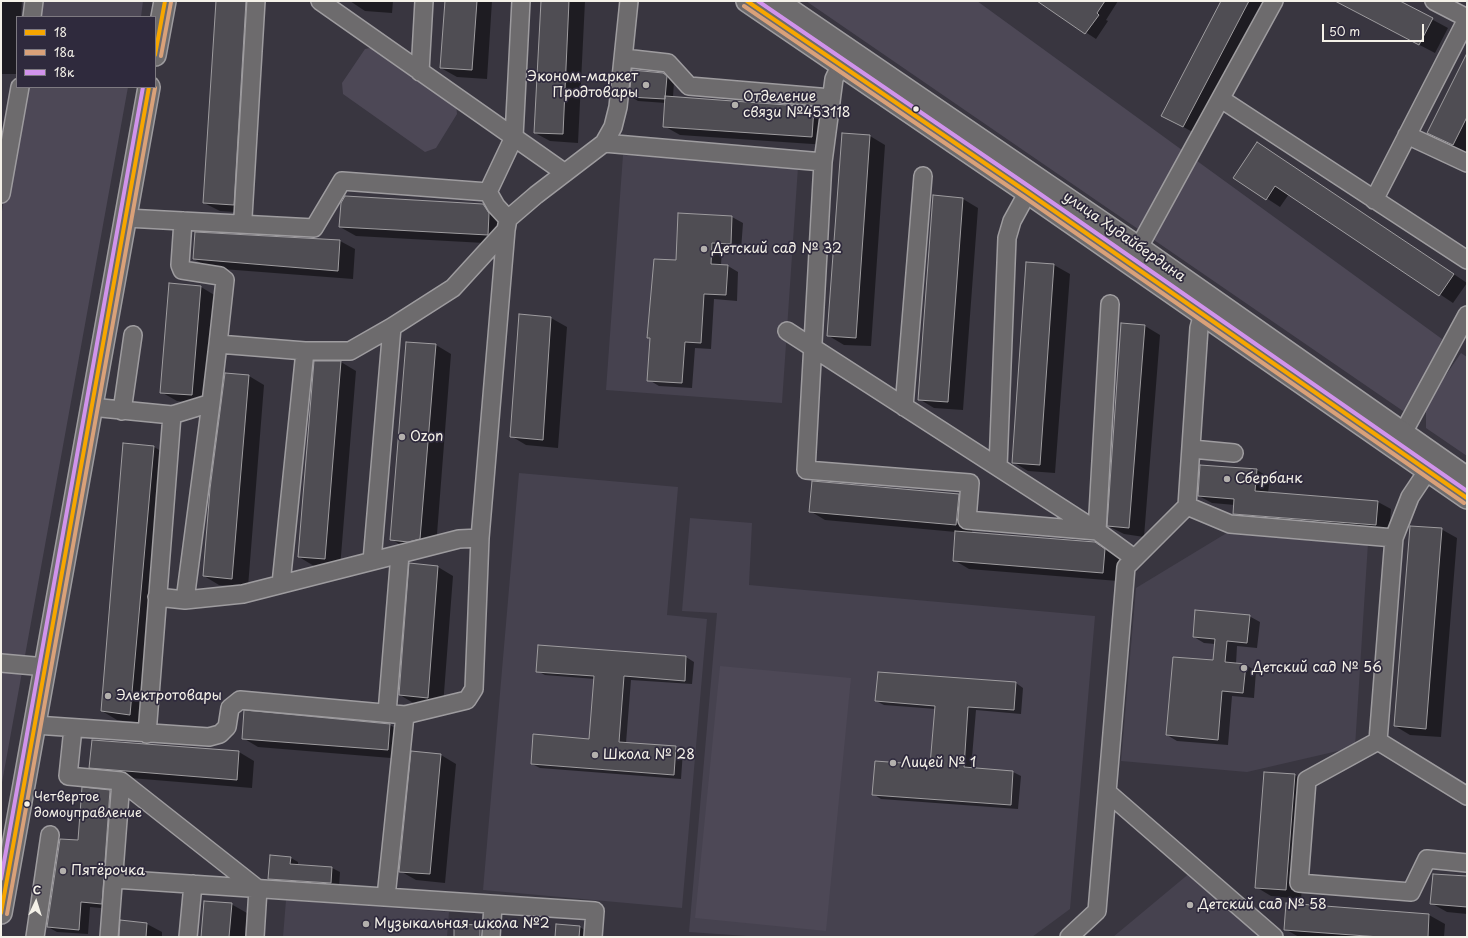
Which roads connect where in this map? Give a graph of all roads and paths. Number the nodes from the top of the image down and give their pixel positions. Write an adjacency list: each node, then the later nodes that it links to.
1 (34, 1): 12 (lane)
2 (165, 1): 14 (main road)
3 (256, 1): 33 (lane)
4 (424, 1): 17 (lane)
5 (521, 1): 23 (lane)
6 (629, 1): 16 (lane)
7 (747, 1): 15 (main road, улица Худайбердина)
8 (777, 1): 15 (main road, улица Худайбердина)
9 (1274, 1): 21 (lane)
10 (1434, 1): 13 (lane)
11 (326, 3): 17 (lane)
12 (32, 16)
13 (1467, 19): 22 (lane)
14 (156, 50)
15 (844, 57): 20 (lane); 29 (main road, улица Худайбердина)
16 (624, 58): 20 (lane); 24 (lane)
17 (420, 72): 23 (lane)
18 (20, 88): 31 (lane)
19 (149, 88): 34 (main road)
20 (831, 98): 25 (lane)
21 (1221, 99): 32 (lane); 37 (lane)
22 (1407, 136): 26 (lane); 32 (lane)
23 (514, 137): 27 (lane); 30 (lane)
24 (604, 143): 25 (lane); 27 (lane)
25 (823, 162): 46 (lane)
26 (1467, 163)
27 (565, 173): 36 (lane)
28 (923, 176): 50 (lane)
29 (1031, 184): 37 (main road, улица Худайбердина); 57 (lane)
30 (488, 192): 35 (lane); 36 (lane)
31 (1, 194)
32 (1374, 200): 38 (lane)
33 (243, 217)
34 (126, 218): 35 (lane); 49 (main road)
35 (183, 221): 45 (lane)
36 (507, 225): 42 (lane); 62 (lane)
37 (1134, 255): 40 (main road, улица Худайбердина)
38 (1467, 260)
39 (1110, 304): 61 (lane)
40 (1208, 306): 53 (main road, улица Худайбердина); 54 (lane)
41 (1464, 326): 53 (lane)
42 (392, 327): 47 (lane); 66 (lane)
43 (787, 331): 46 (lane)
44 (133, 335): 51 (lane)
45 (218, 344): 47 (lane); 48 (lane)
46 (813, 348): 50 (lane); 61 (lane)
47 (305, 351): 67 (lane)
48 (210, 403): 52 (lane); 69 (lane)
49 (91, 407): 51 (lane); 71 (main road)
50 (904, 407): 57 (lane)
51 (122, 410): 52 (lane)
52 (172, 415): 68 (lane)
53 (1399, 441): 56 (main road, улица Худайбердина)
54 (1192, 449): 55 (lane); 60 (lane)
55 (1234, 453)
56 (1432, 464): 58 (main road, улица Худайбердина); 59 (main road, улица Худайбердина); 63 (lane)
57 (998, 467): 61 (lane)
58 (1467, 478)
59 (1467, 498)
60 (1187, 506): 63 (lane); 65 (lane)
61 (1097, 531): 65 (lane)
62 (480, 538): 64 (lane); 73 (lane)
63 (1394, 538): 77 (lane)
64 (400, 554): 66 (lane); 72 (lane)
65 (1134, 558): 79 (lane)
66 (372, 561): 67 (lane)
67 (281, 584): 69 (lane)
68 (158, 597): 69 (lane); 76 (lane)
69 (185, 600)
70 (1, 663): 71 (lane)
71 (46, 667): 74 (main road)
72 (387, 713): 73 (lane); 76 (lane)
73 (405, 715): 86 (lane)
74 (35, 725): 75 (lane); 88 (main road)
75 (73, 728): 76 (lane); 78 (lane)
76 (147, 734)
77 (1378, 741): 80 (lane); 82 (lane)
78 (121, 781): 83 (lane); 85 (lane)
79 (1107, 792): 95 (lane); 96 (lane)
80 (1467, 796)
81 (50, 834): 89 (lane)
82 (1467, 863)
83 (114, 879): 84 (lane); 90 (lane)
84 (193, 884): 85 (lane); 91 (lane)
85 (258, 889): 86 (lane); 92 (lane)
86 (386, 897): 87 (lane)
87 (493, 905): 93 (lane); 94 (lane)
88 (1, 913)
89 (35, 937)
90 (109, 937)
91 (188, 937)
92 (255, 937)
93 (491, 937)
94 (593, 937)
95 (1069, 937)
96 (1274, 937)

